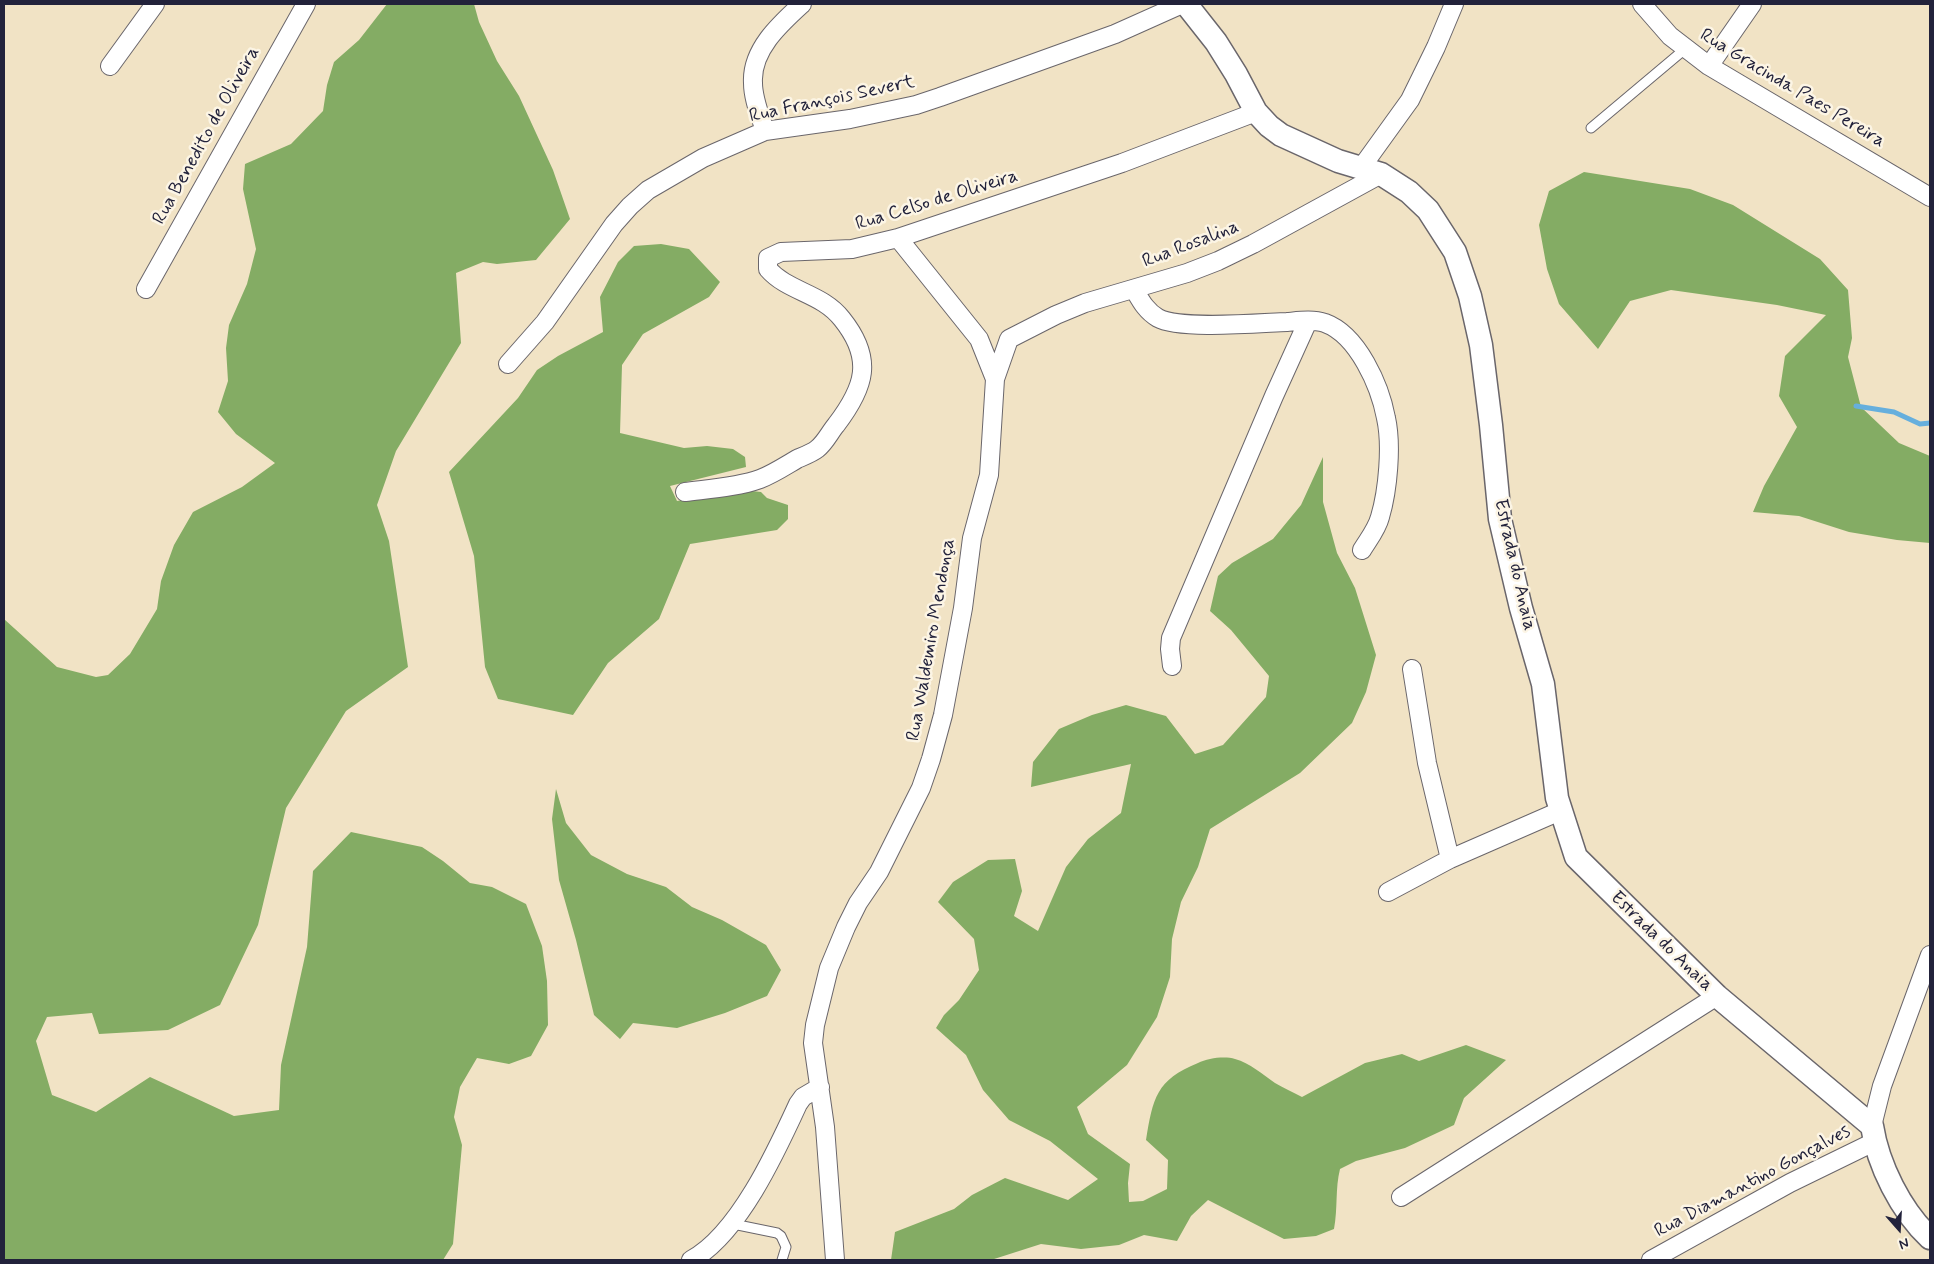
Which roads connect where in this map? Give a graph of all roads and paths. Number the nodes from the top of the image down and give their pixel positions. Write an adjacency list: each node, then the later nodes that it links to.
1 (155, 4): 9 (street)
2 (306, 4): 17 (street, Rua Benedito de Oliveira)
3 (802, 4): 13 (street)
4 (1184, 4): 11 (street, Estrada do Anaia); 13 (street, Rua François Severt)
5 (1454, 4): 14 (street)
6 (1642, 4): 8 (street, Rua Gracinda Paes Pereira)
7 (1752, 4): 10 (street)
8 (1685, 49): 10 (street, Rua Gracinda Paes Pereira); 12 (lane)
9 (110, 66)
10 (1709, 66): 15 (street, Rua Gracinda Paes Pereira)
11 (1256, 112): 14 (street, Estrada do Anaia); 16 (street, Rua Celso de Oliveira)
12 (1592, 128)
13 (765, 131): 22 (street, Rua François Severt)
14 (1371, 171): 18 (street, Rua Rosalina); 28 (street, Estrada do Anaia)
15 (1930, 197)
16 (898, 238): 20 (street, Rua Waldemiro Mendonça); 24 (street, Rua Celso de Oliveira)
17 (146, 289)
18 (1134, 289): 19 (street); 21 (street, Rua Rosalina)
19 (1308, 321): 25 (street); 26 (street)
20 (979, 339): 21 (street, Rua Rosalina); 23 (street, Rua Waldemiro Mendonça)
21 (1009, 339): 23 (street)
22 (508, 364)
23 (995, 379): 33 (street, Rua Waldemiro Mendonça)
24 (685, 492)
25 (1362, 550)
26 (1172, 666)
27 (1412, 669): 29 (street)
28 (1560, 811): 29 (street); 32 (street, Estrada do Anaia)
29 (1450, 859): 30 (street)
30 (1388, 892)
31 (1930, 955): 34 (street)
32 (1717, 996): 34 (street, Estrada do Anaia); 35 (street)
33 (820, 1087): 36 (street); 40 (street, Rua Waldemiro Mendonça)
34 (1873, 1134): 37 (street); 41 (street, Rua Diamantino Gonçalves)
35 (1401, 1196)
36 (733, 1224): 38 (street); 39 (lane)
37 (1930, 1238)
38 (691, 1260)
39 (782, 1260)
40 (835, 1260)
41 (1651, 1260)

